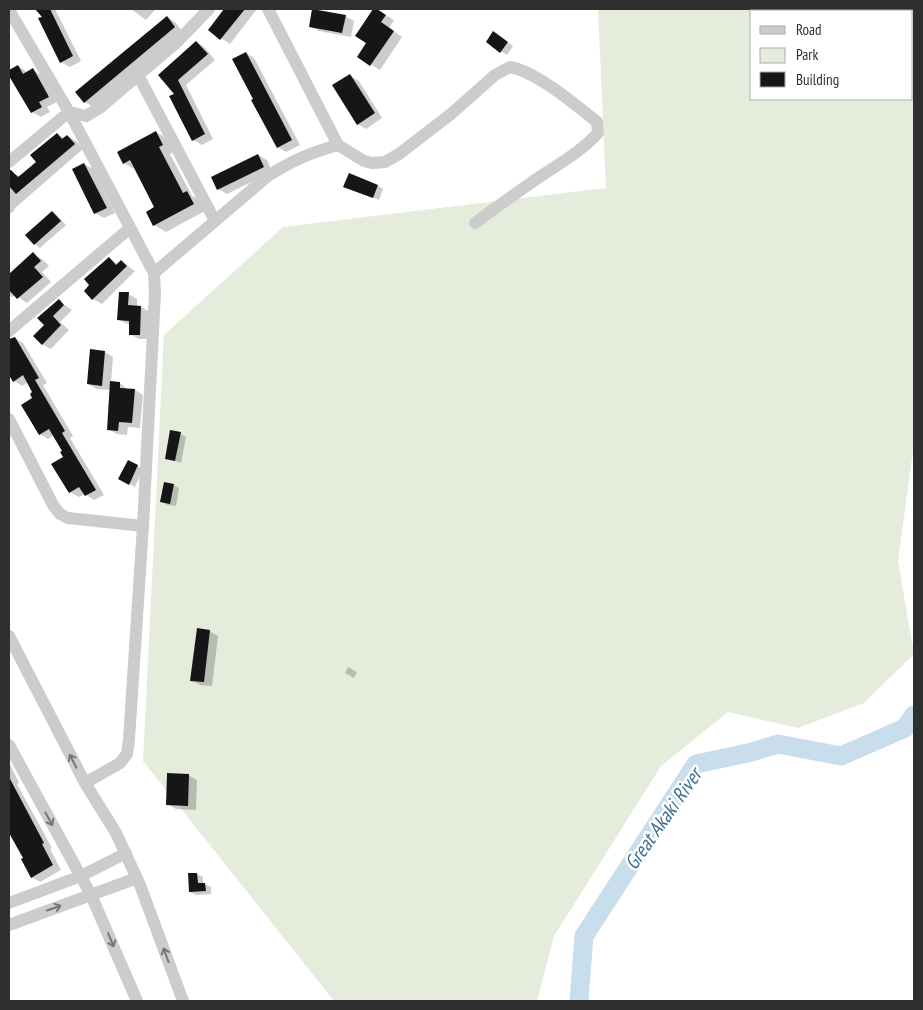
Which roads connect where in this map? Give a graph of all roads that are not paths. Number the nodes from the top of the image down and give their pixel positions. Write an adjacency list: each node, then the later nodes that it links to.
1 (209, 9): 4 (street)
2 (268, 9): 6 (street)
3 (9, 10): 5 (street)
4 (138, 75): 5 (street); 8 (street)
5 (69, 112): 7 (street); 10 (street)
6 (338, 145): 8 (street); 9 (street)
7 (9, 162)
8 (215, 222): 11 (street)
9 (475, 223)
10 (130, 228): 11 (street); 12 (street)
11 (154, 273): 14 (street)
12 (9, 331)
13 (9, 419): 14 (street)
14 (143, 526): 17 (street)
15 (9, 636): 17 (street, one-way to 15)
16 (9, 745): 19 (street, one-way to 19)
17 (85, 783): 18 (street)
18 (126, 853): 19 (street); 20 (street)
19 (81, 876): 21 (street); 22 (street)
20 (137, 878): 21 (street); 25 (street, one-way to 20)
21 (91, 895): 23 (street, one-way to 21); 24 (street, one-way to 24)
22 (9, 903)
23 (9, 925)
24 (137, 1001)
25 (182, 1001)

